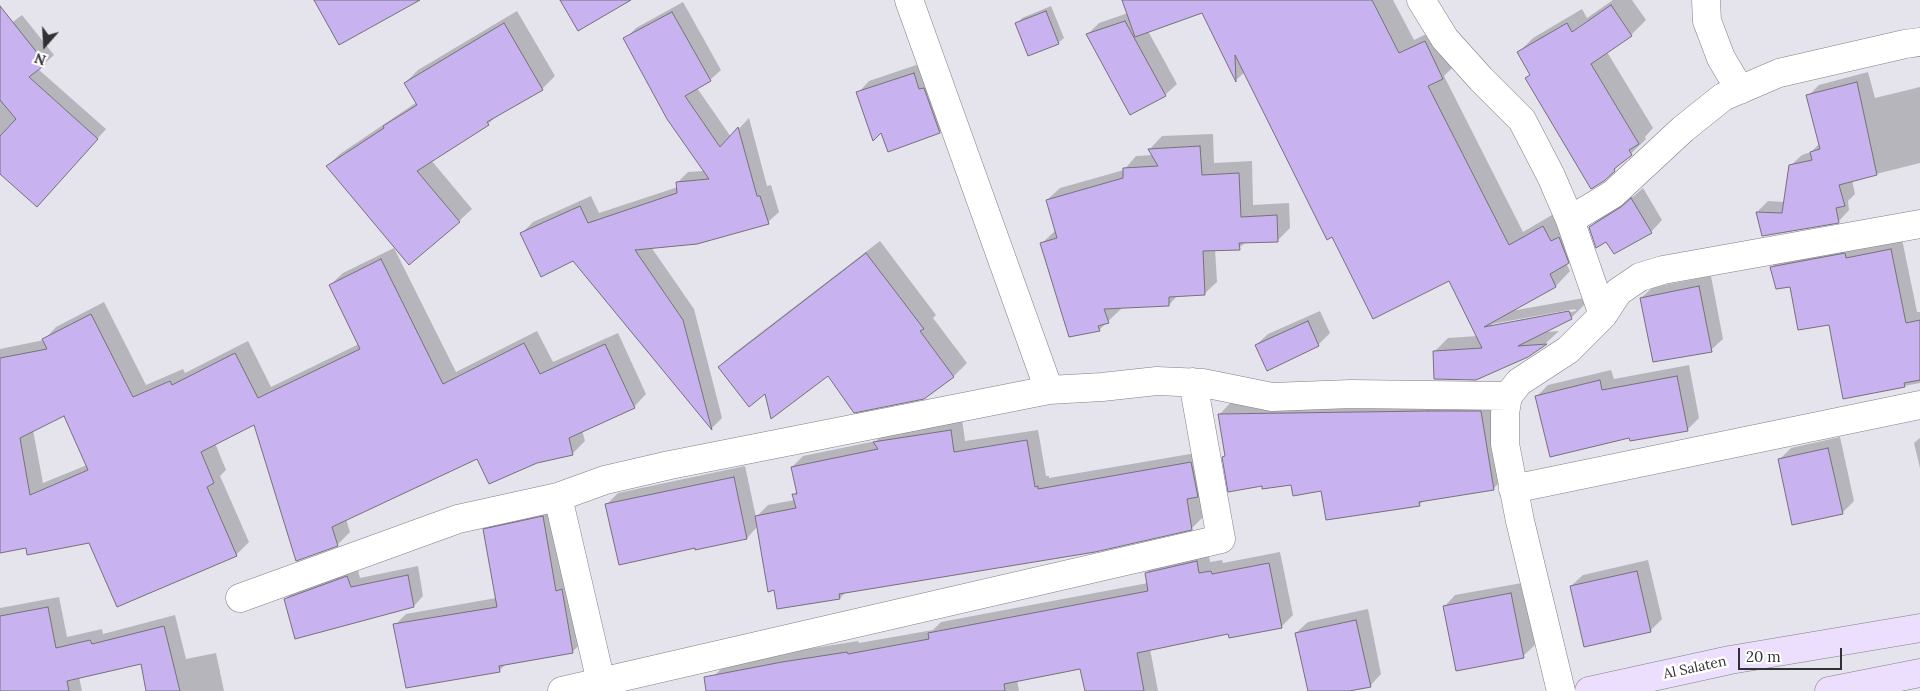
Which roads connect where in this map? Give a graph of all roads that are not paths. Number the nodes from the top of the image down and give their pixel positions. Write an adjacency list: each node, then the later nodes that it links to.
1 (909, 0): 10 (street)
2 (1421, 0): 6 (street)
3 (1706, 0): 5 (street)
4 (1920, 42): 5 (street)
5 (1740, 90): 6 (street)
6 (1570, 220): 8 (street)
7 (1920, 224): 8 (street)
8 (1603, 315): 11 (street)
9 (1193, 382): 10 (street); 11 (street); 18 (street)
10 (1049, 390): 14 (street)
11 (1508, 396): 13 (street)
12 (1920, 405): 13 (street)
13 (1513, 489): 20 (street)
14 (558, 497): 15 (street); 18 (street)
15 (240, 598)
16 (1920, 628): 21 (main road, Al Salaten)
17 (1920, 673): 22 (main road)
18 (602, 687): 19 (street)
19 (562, 691)
20 (1561, 691)
21 (1589, 691)
22 (1829, 691)

